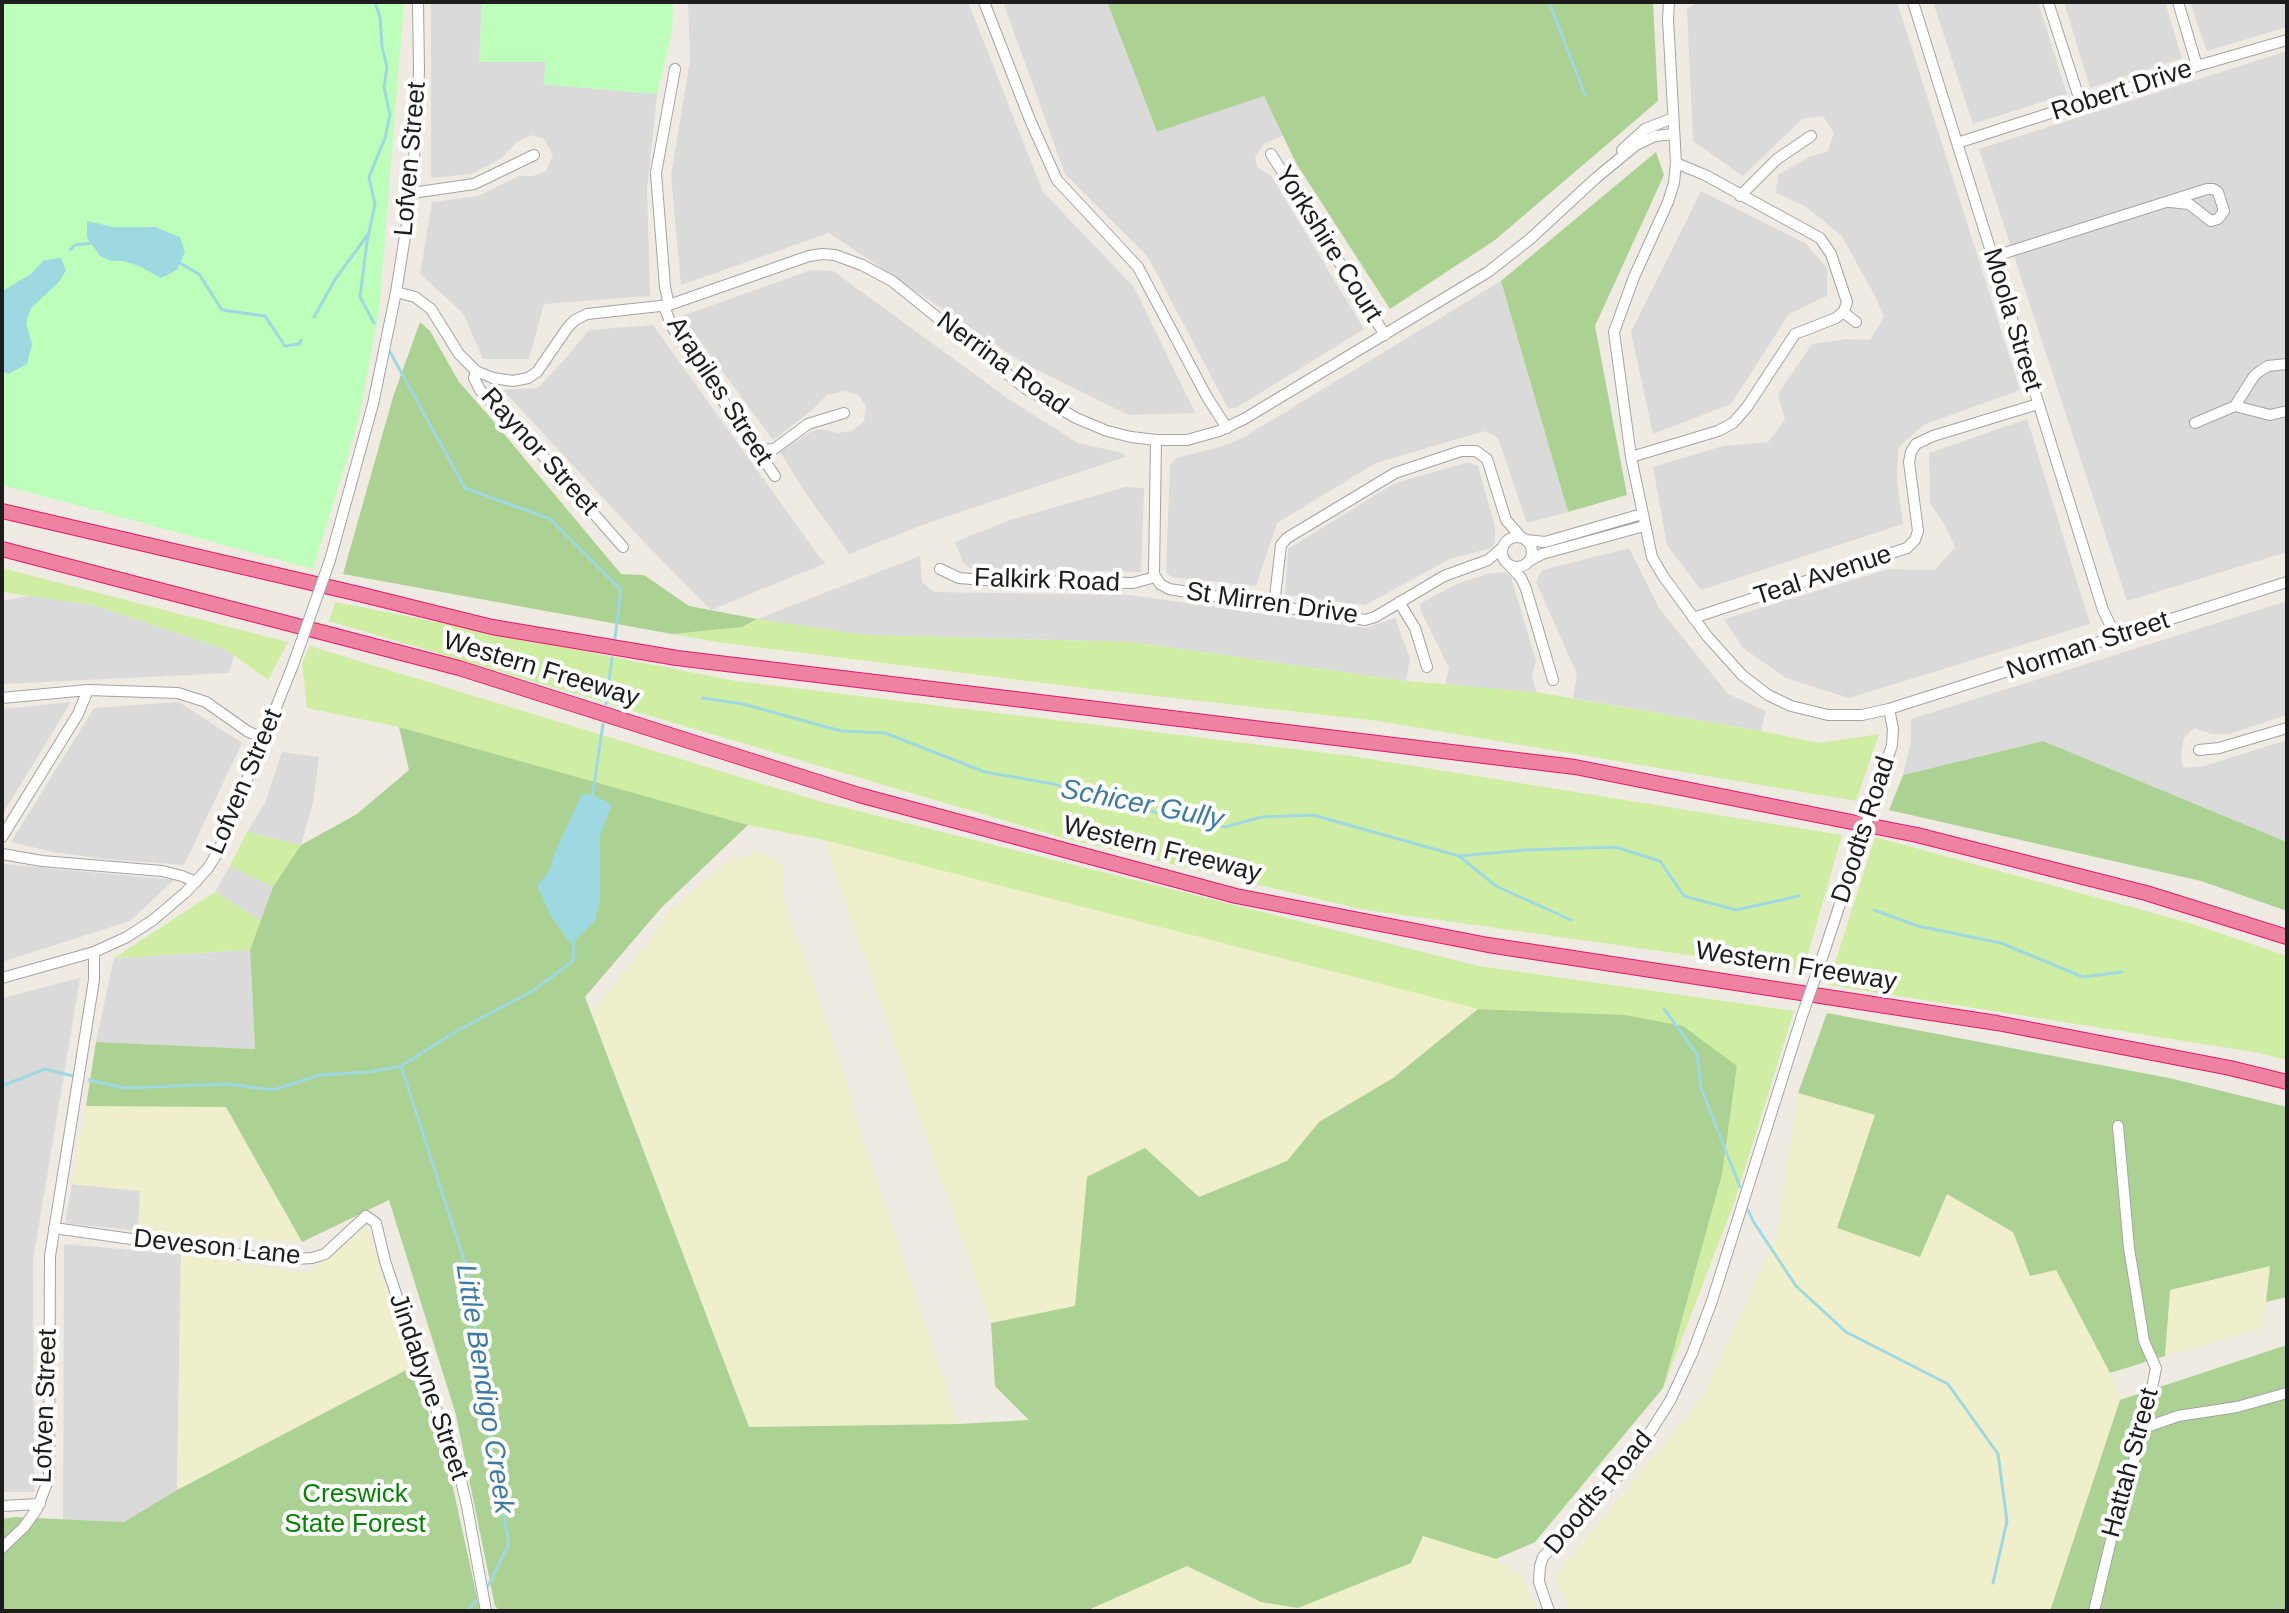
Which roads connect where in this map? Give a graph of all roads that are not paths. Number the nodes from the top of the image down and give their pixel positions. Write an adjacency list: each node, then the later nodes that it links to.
1 (418, 2): 19 (street, Lofven Street)
2 (984, 2): 35 (street)
3 (1669, 2): 11 (street)
4 (1913, 2): 14 (street, Moola Street)
5 (2048, 2): 10 (street)
6 (2178, 2): 8 (street)
7 (2287, 40): 8 (street, Robert Drive)
8 (2197, 66): 10 (street, Robert Drive)
9 (675, 69): 24 (street, Arapiles Street)
10 (2081, 104): 14 (street, Robert Drive)
11 (1673, 118): 12 (street); 18 (street, Nerrina Road)
12 (1674, 134): 17 (street); 18 (street, Nerrina Road)
13 (1811, 136): 20 (street)
14 (1957, 143): 22 (street, Moola Street)
15 (1271, 154): 27 (street, Yorkshire Court)
16 (534, 155): 19 (street)
17 (1676, 163): 20 (street); 38 (street)
18 (1596, 178): 27 (street, Nerrina Road)
19 (412, 193): 23 (street, Lofven Street)
20 (1740, 196): 25 (street)
21 (2170, 202): 21 (street); 22 (street)
22 (1992, 257): 30 (street, Moola Street)
23 (396, 292): 29 (street, Raynor Street); 67 (street, Lofven Street, bridge)
24 (666, 306): 29 (street, Nerrina Road); 36 (street, Nerrina Road); 37 (street, Arapiles Street)
25 (1843, 312): 26 (street); 38 (street)
26 (1856, 322)
27 (1385, 335): 35 (street, Nerrina Road)
28 (2287, 364): 31 (street)
29 (476, 371): 46 (street, Raynor Street)
30 (2038, 404): 45 (street, Teal Avenue); 60 (street, Moola Street)
31 (2235, 406): 32 (street); 34 (street)
32 (2287, 411)
33 (844, 413): 37 (street)
34 (2195, 423)
35 (1223, 430): 36 (street, Nerrina Road)
36 (1156, 440): 54 (street, St Mirren Drive)
37 (754, 446): 39 (street, Arapiles Street)
38 (1631, 457): 42 (street)
39 (775, 476)
40 (2, 511): 72 (highway, Western Freeway)
41 (1504, 512): 44 (street); 47 (street); 58 (street)
42 (1642, 514): 43 (street); 44 (street)
43 (1644, 526): 50 (street); 59 (street)
44 (1523, 539): 47 (street); 50 (street)
45 (1915, 540): 48 (street); 59 (street, Teal Avenue)
46 (623, 547)
47 (1502, 547): 51 (street); 52 (street, St Mirren Drive)
48 (1927, 547)
49 (2, 549): 75 (highway, Western Freeway)
50 (1529, 562): 51 (street); 56 (street)
51 (1508, 565): 52 (street, St Mirren Drive); 56 (street)
52 (1469, 566): 57 (street, St Mirren Drive)
53 (940, 569): 54 (street, Falkirk Road)
54 (1155, 577): 58 (street, St Mirren Drive)
55 (2287, 582): 60 (street, Norman Street)
56 (1526, 589): 62 (street)
57 (1399, 602): 58 (street, St Mirren Drive); 61 (street)
58 (1274, 605)
59 (1693, 618): 65 (street)
60 (2116, 637): 65 (street, Norman Street)
61 (1427, 667)
62 (1553, 680)
63 (88, 690): 64 (street); 67 (street); 69 (street)
64 (2, 698)
65 (1889, 709): 85 (street, Doodts Road, bridge)
66 (2287, 728): 68 (street)
67 (264, 739): 71 (street, Lofven Street)
68 (2199, 750)
69 (2, 837)
70 (2, 854): 71 (street)
71 (196, 882): 73 (street, Lofven Street)
72 (2287, 937)
73 (94, 952): 74 (street); 78 (street, Lofven Street)
74 (2, 978)
75 (2287, 1082)
76 (2118, 1126): 80 (street, Hattah Street)
77 (366, 1216): 78 (street, Deveson Lane); 84 (street, Jindabyne Street)
78 (54, 1228): 81 (street, Lofven Street)
79 (2287, 1393): 80 (street)
80 (2144, 1428): 86 (street, Hattah Street)
81 (40, 1504): 82 (street); 83 (street, Lofven Street)
82 (2, 1506)
83 (2, 1548)
84 (486, 1611)
85 (1549, 1611)
86 (2094, 1611)

